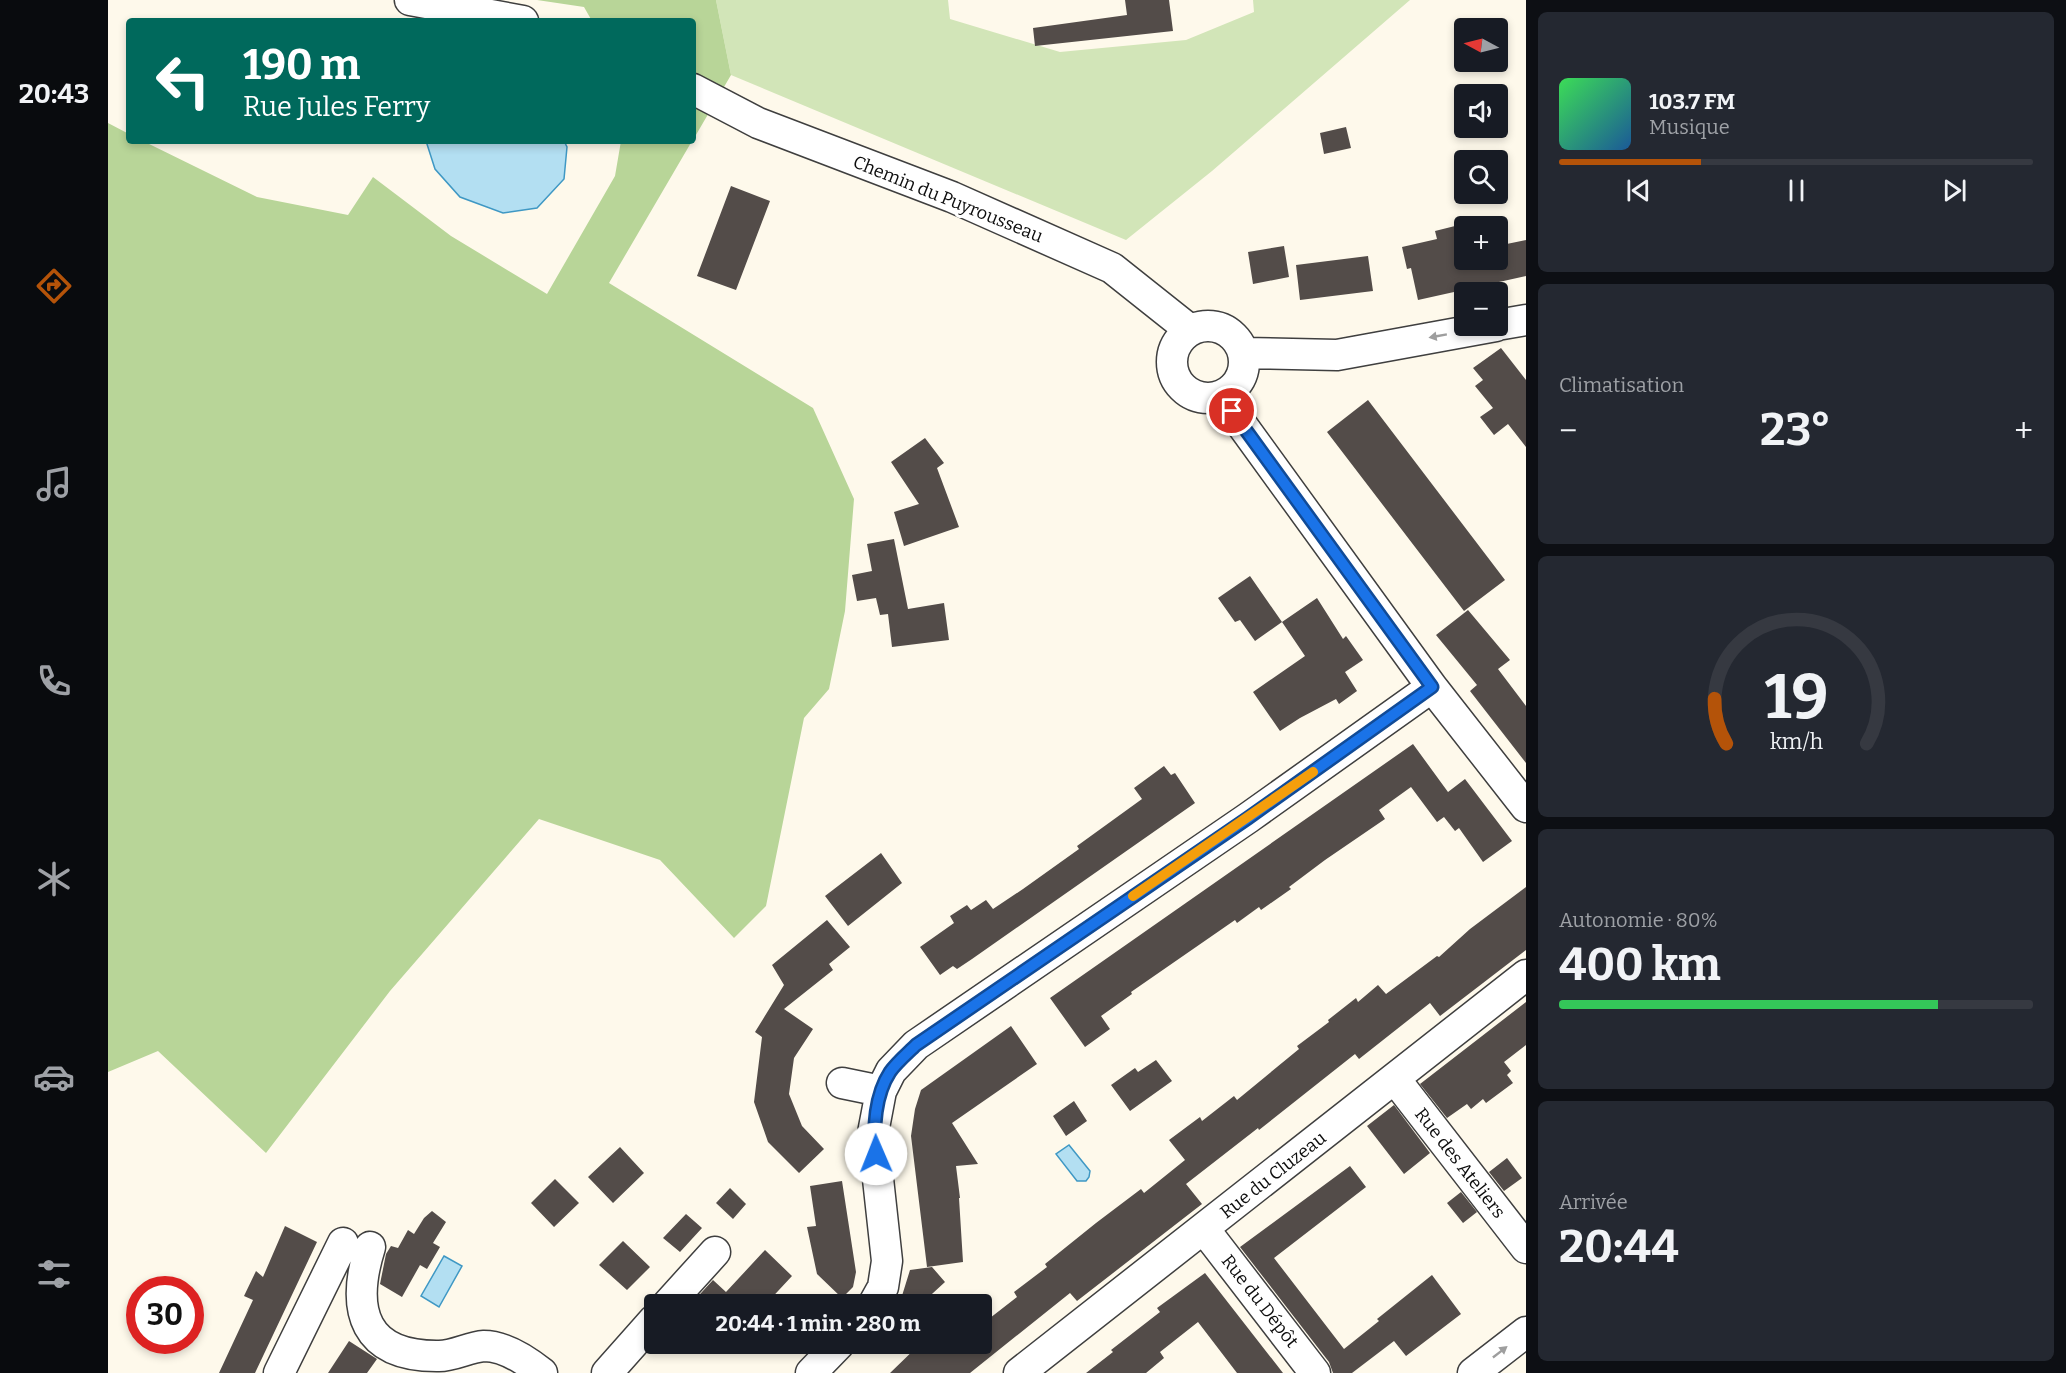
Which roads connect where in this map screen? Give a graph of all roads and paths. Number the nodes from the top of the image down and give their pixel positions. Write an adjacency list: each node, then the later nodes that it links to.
1 (410, 0): 2 (street)
2 (507, 18)
3 (696, 92): 5 (street, Chemin du Puyrousseau)
4 (1512, 326): 6 (street, one-way to 6)
5 (1190, 330): 6 (street); 7 (street)
6 (1244, 353): 7 (street)
7 (1221, 396): 8 (street)
8 (1432, 687): 9 (street); 13 (street)
9 (1526, 807)
10 (1526, 975): 11 (street, Rue du Cluzeau)
11 (1395, 1079): 14 (street, Rue du Cluzeau); 15 (street, Rue des Ateliers)
12 (842, 1083): 13 (street)
13 (881, 1091): 18 (street)
14 (1204, 1229): 26 (street, Rue du Cluzeau); 27 (street, Rue du Dépôt)
15 (1526, 1248)
16 (715, 1252): 17 (street)
17 (678, 1294)
18 (879, 1294)
19 (644, 1331): 24 (street)
20 (1526, 1332): 28 (street, one-way to 20)
21 (829, 1354): 25 (street)
22 (279, 1373): 23 (street)
23 (542, 1373)
24 (607, 1373)
25 (811, 1373)
26 (1019, 1373)
27 (1315, 1373)
28 (1473, 1373)

